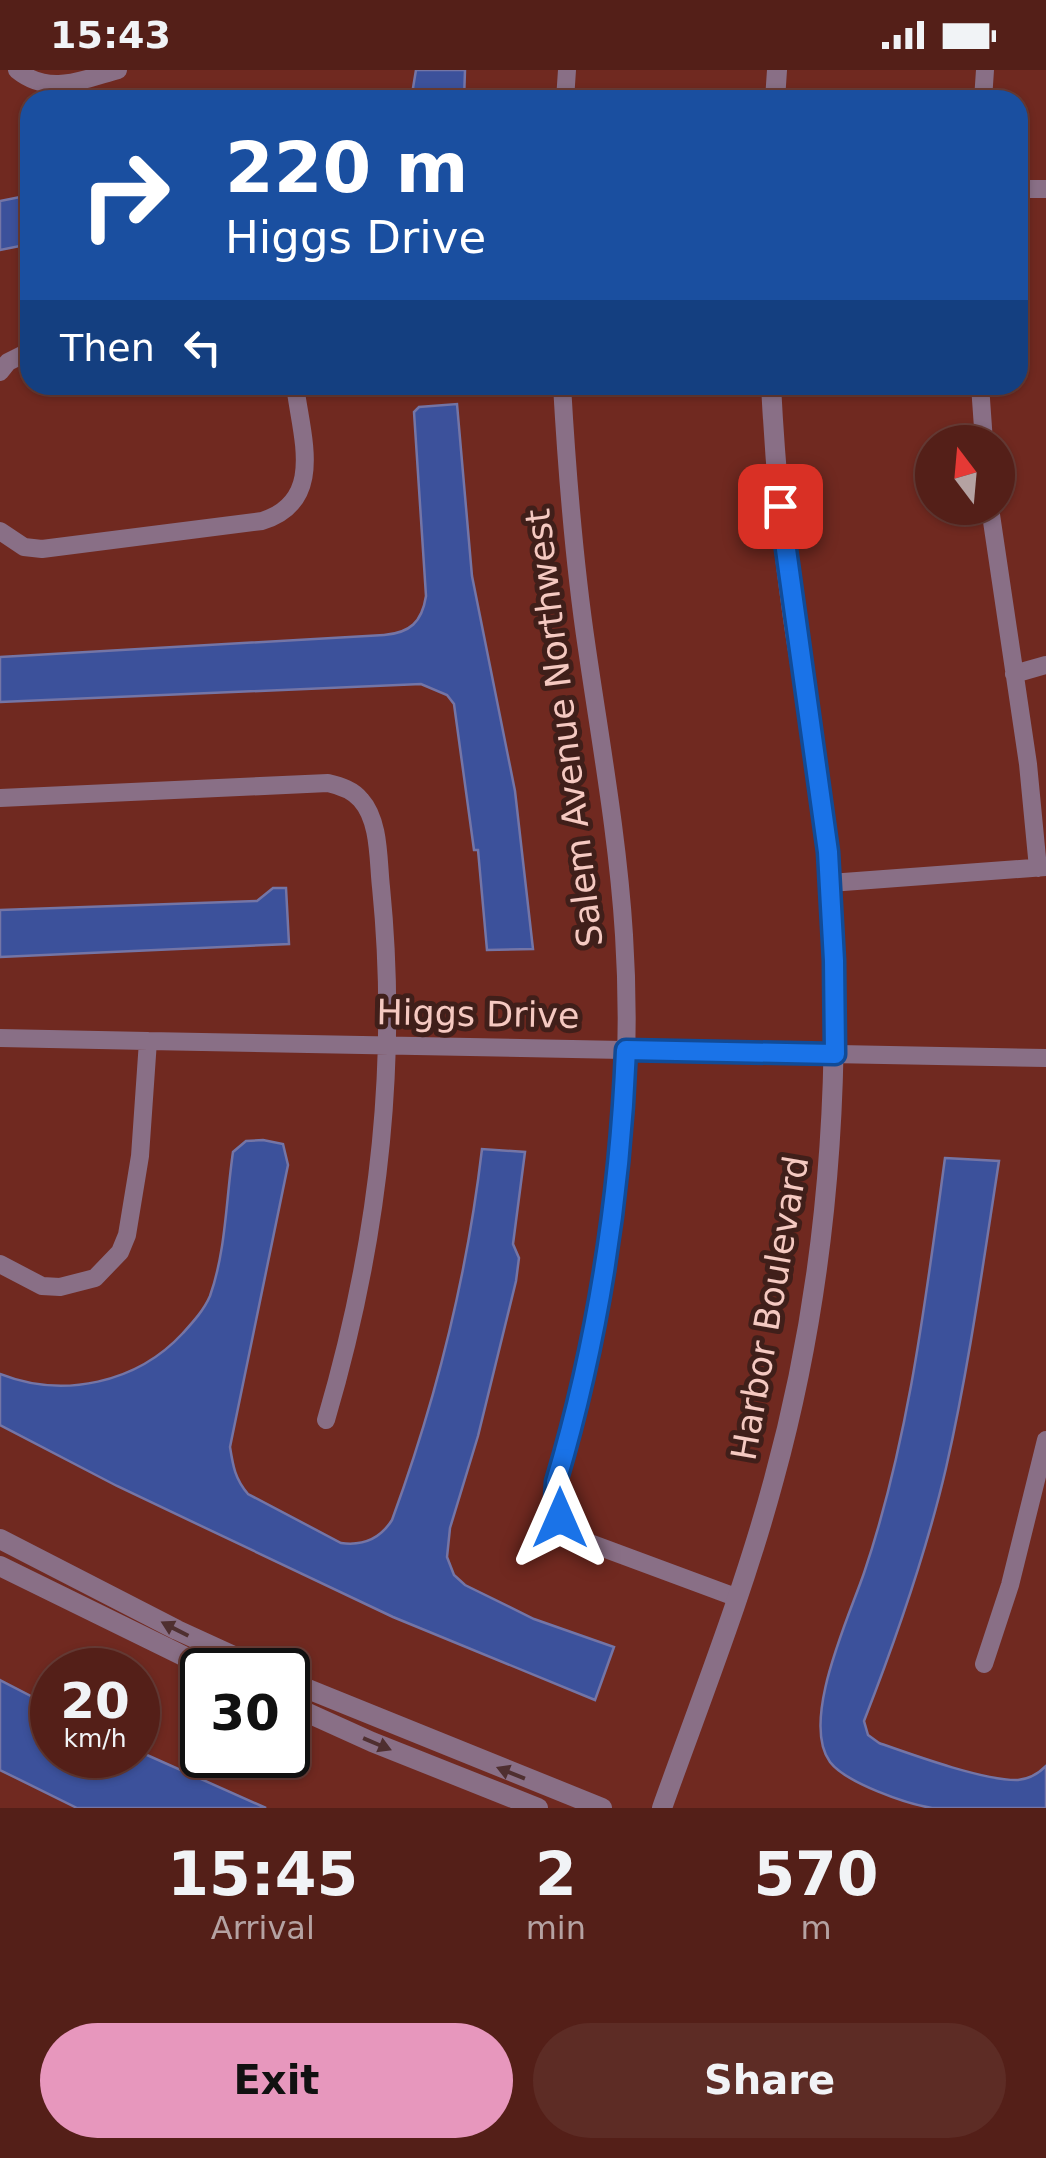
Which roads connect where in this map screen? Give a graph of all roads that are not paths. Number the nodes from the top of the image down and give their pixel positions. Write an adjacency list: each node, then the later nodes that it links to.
1 (16, 70): 2 (street)
2 (118, 70)
3 (20, 357): 4 (street)
4 (0, 372)
5 (296, 395): 11 (street)
6 (563, 395): 20 (street, Salem Avenue Northwest)
7 (772, 395): 16 (street, Harbor Boulevard)
8 (981, 395): 9 (street)
9 (983, 425)
10 (992, 525): 13 (street)
11 (0, 531)
12 (1046, 665): 13 (street)
13 (1014, 674): 15 (street)
14 (0, 798): 19 (street)
15 (1042, 867): 16 (street)
16 (830, 883): 21 (street, Harbor Boulevard)
17 (0, 1038): 18 (street, Higgs Drive)
18 (148, 1041): 19 (street, Higgs Drive); 23 (street)
19 (387, 1045): 20 (street, Higgs Drive); 24 (street)
20 (626, 1050): 21 (street, Higgs Drive); 28 (street, Salem Avenue Northwest)
21 (835, 1054): 22 (street, Higgs Drive); 28 (street, Harbor Boulevard)
22 (1046, 1058)
23 (0, 1264)
24 (326, 1420)
25 (1046, 1440): 31 (street)
26 (0, 1539): 29 (street, one-way to 26)
27 (0, 1566): 30 (street)
28 (738, 1598): 36 (street, Harbor Boulevard)
29 (217, 1648)
30 (180, 1654)
31 (984, 1664)
32 (310, 1690): 35 (street, one-way to 32)
33 (310, 1714): 34 (street, one-way to 34)
34 (538, 1808)
35 (602, 1808)
36 (662, 1808)

